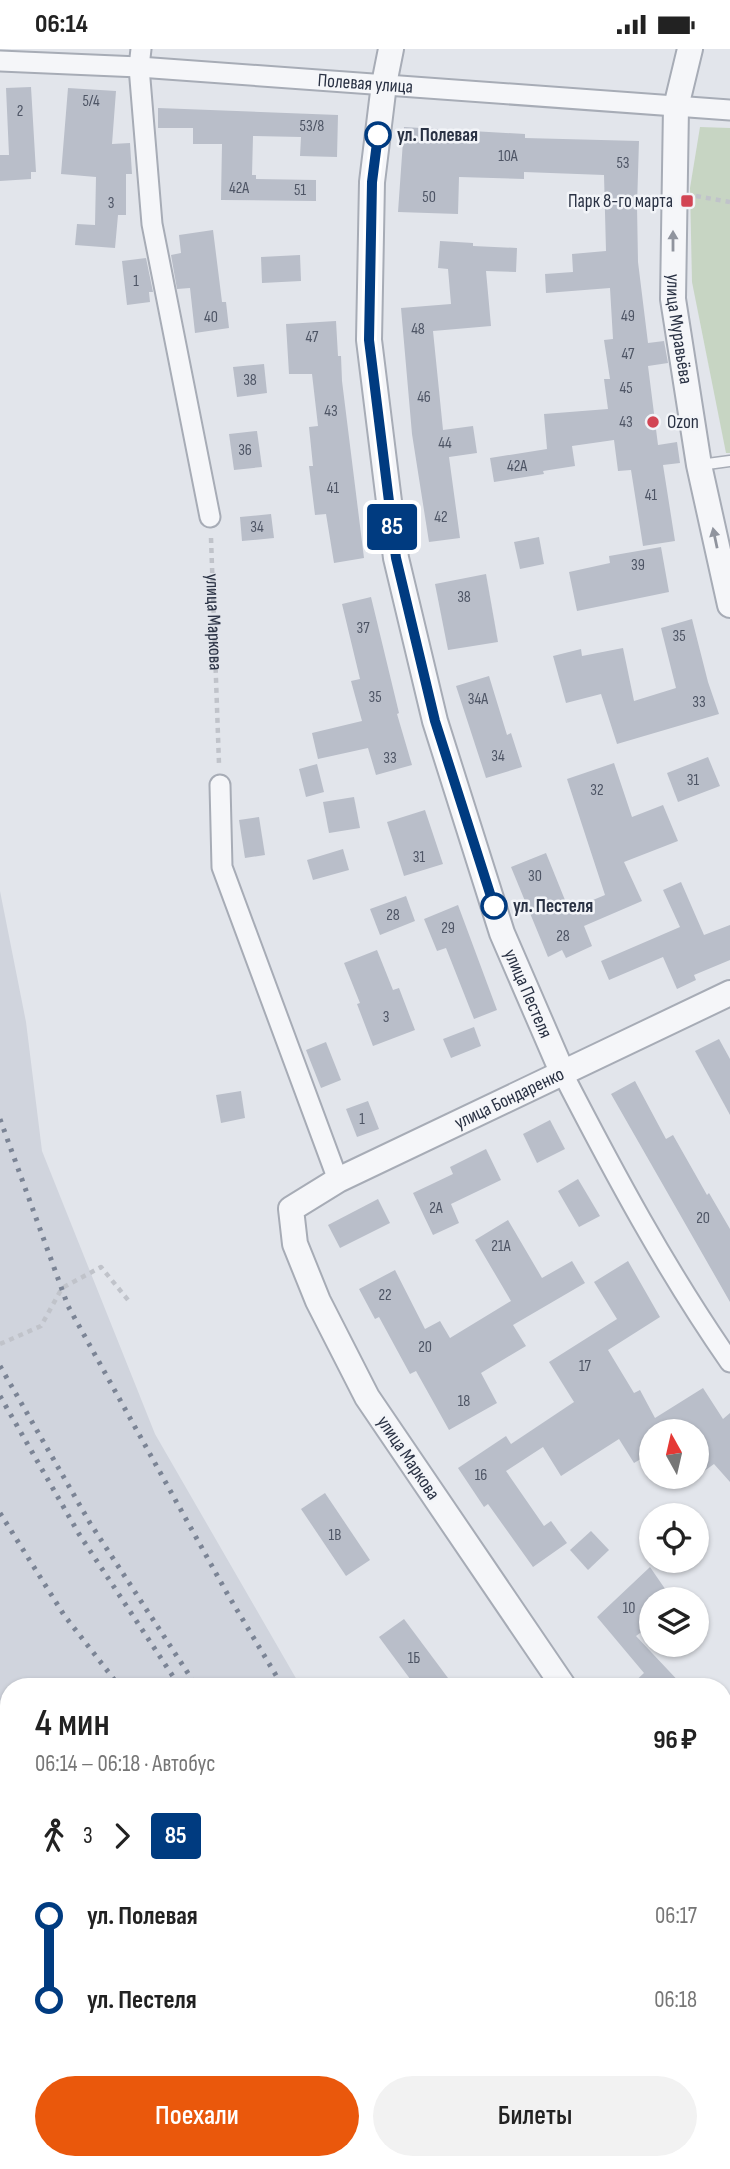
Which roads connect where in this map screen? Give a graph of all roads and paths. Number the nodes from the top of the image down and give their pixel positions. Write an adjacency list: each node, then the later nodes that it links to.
1 (391, 49): 5 (street, улица Пестеля)
2 (690, 49): 6 (street, улица Муравьёва)
3 (140, 58): 4 (street, Полевая улица); 5 (street, Полевая улица); 10 (street)
4 (0, 61)
5 (384, 84): 6 (street, Полевая улица); 14 (street, улица Пестеля)
6 (676, 107): 7 (street, Полевая улица); 9 (street, улица Муравьёва, one-way to 6)
7 (730, 110)
8 (730, 461): 9 (lane)
9 (699, 465): 11 (street, улица Муравьёва, one-way to 9)
10 (210, 517): 12 (path, улица Маркова)
11 (730, 605)
12 (219, 785): 15 (street)
13 (730, 993): 14 (street, улица Бондаренко)
14 (563, 1074): 15 (street, улица Бондаренко); 19 (street, улица Пестеля)
15 (338, 1180): 16 (street, улица Бондаренко)
16 (291, 1209): 20 (street, улица Маркова)
17 (128, 1300): 18 (path)
18 (0, 1344)
19 (730, 1362)
20 (558, 1678)

